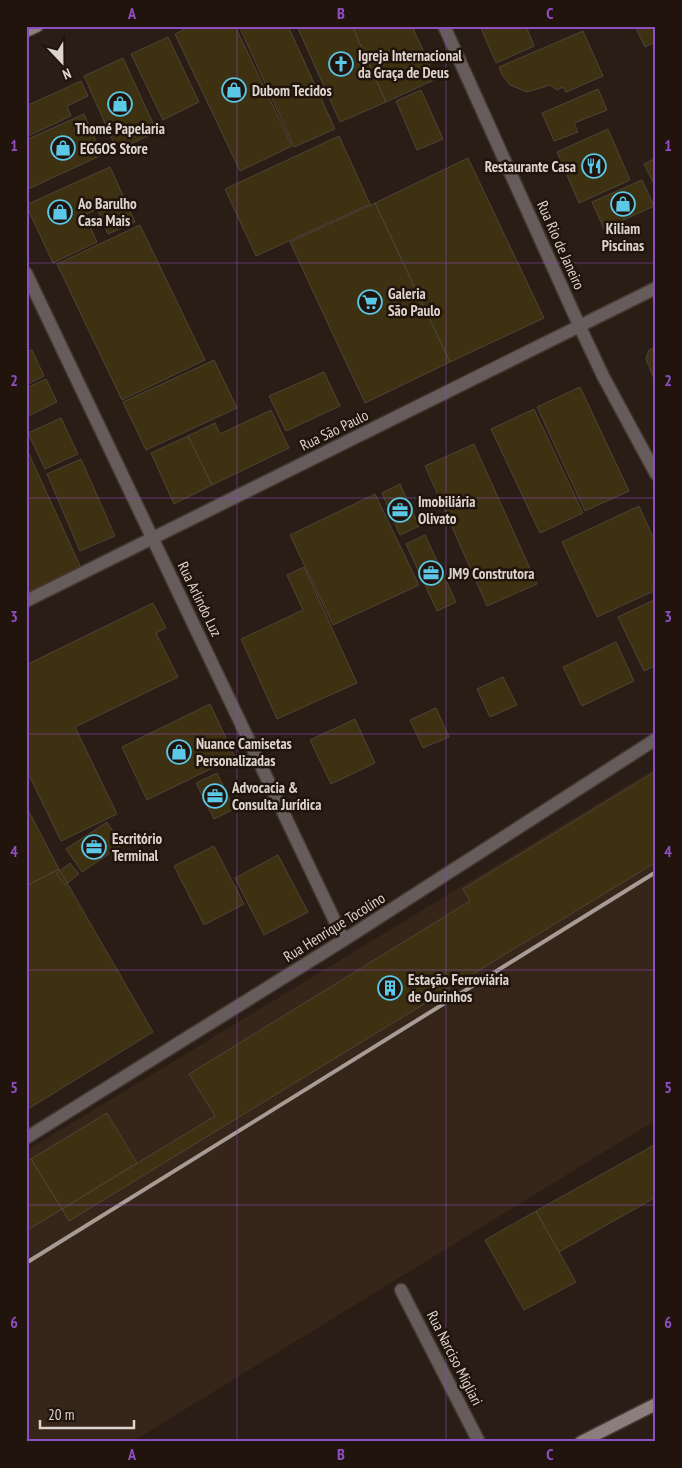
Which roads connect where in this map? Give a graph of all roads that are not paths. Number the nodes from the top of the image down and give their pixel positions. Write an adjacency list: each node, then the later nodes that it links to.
1 (37, 26): 3 (street)
2 (444, 26): 6 (street, Rua Rio de Janeiro)
3 (26, 32)
4 (26, 273): 8 (street, Rua Arlindo Luz)
5 (656, 288): 6 (street, Rua São Paulo)
6 (580, 326): 7 (street, Rua Rio de Janeiro); 8 (street, Rua São Paulo)
7 (656, 474)
8 (153, 538): 9 (street, Rua São Paulo); 11 (street, Rua Arlindo Luz)
9 (26, 601)
10 (656, 739): 11 (street, Rua Henrique Tocolino)
11 (344, 940): 12 (street, Rua Henrique Tocolino)
12 (26, 1138)
13 (401, 1290): 15 (street, Rua Narciso Migliari)
14 (656, 1404): 16 (street)
15 (479, 1442)
16 (581, 1442)

